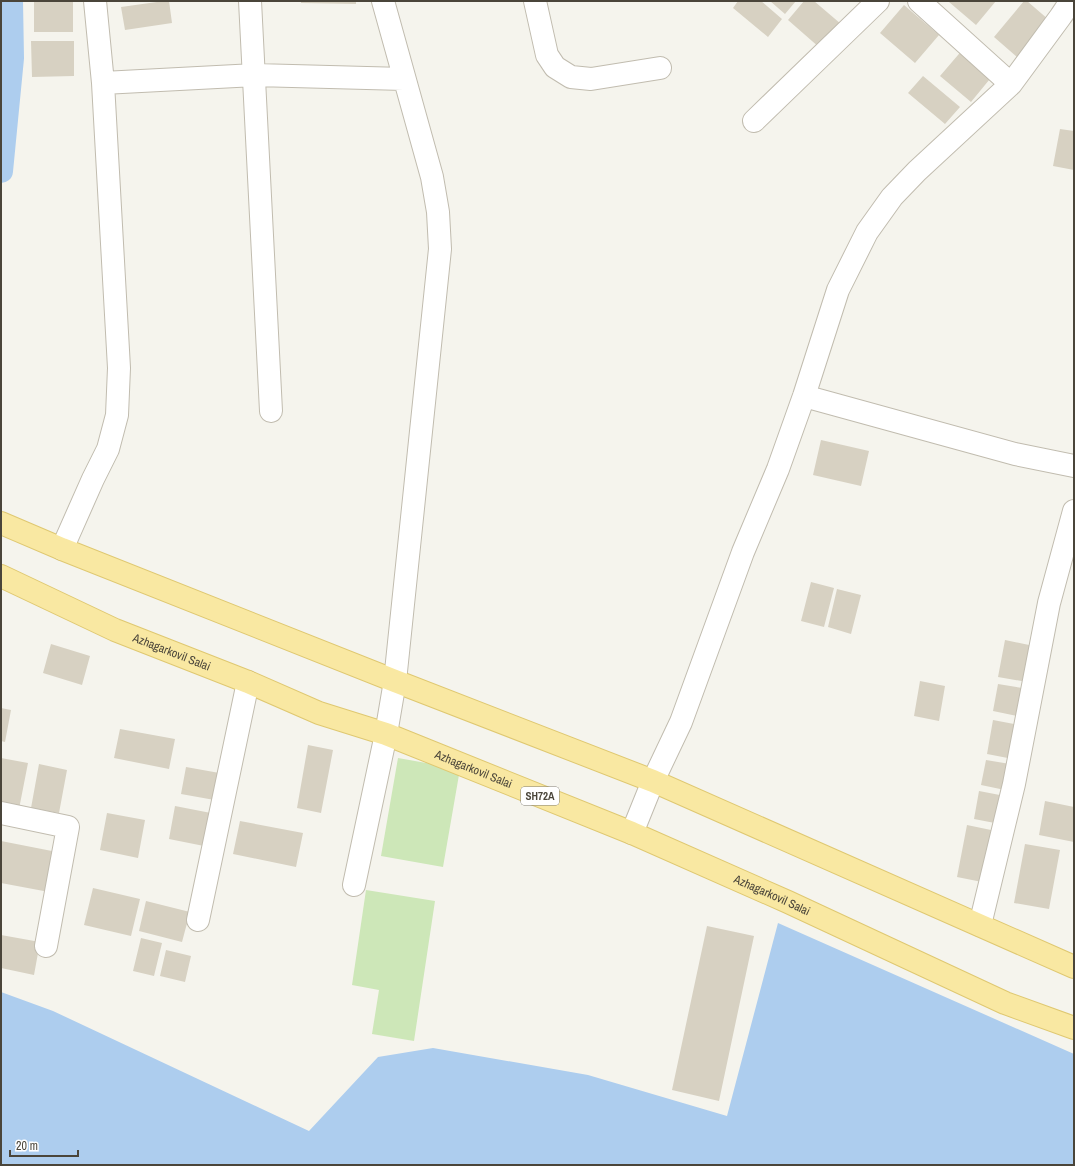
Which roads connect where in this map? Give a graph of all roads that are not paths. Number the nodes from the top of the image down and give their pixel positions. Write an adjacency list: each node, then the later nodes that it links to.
1 (95, 1): 11 (street)
2 (250, 1): 9 (street)
3 (383, 1): 10 (street)
4 (534, 1): 8 (street)
5 (878, 1): 13 (street)
6 (919, 1): 12 (street)
7 (1071, 1): 12 (street)
8 (660, 68)
9 (255, 75): 10 (street); 11 (street); 15 (street)
10 (404, 79): 22 (street)
11 (103, 83): 19 (street)
12 (1011, 84): 14 (street)
13 (754, 121)
14 (804, 396): 16 (street); 25 (street)
15 (271, 410)
16 (1074, 466)
17 (1074, 511): 21 (street)
18 (1, 523): 19 (main road)
19 (62, 549): 22 (main road)
20 (1, 576): 23 (main road, Azhagarkovil Salai / SH72A)
21 (1065, 577): 30 (street)
22 (394, 681): 24 (street); 25 (main road)
23 (248, 682): 24 (main road, Azhagarkovil Salai / SH72A); 29 (street)
24 (386, 734): 27 (main road, Azhagarkovil Salai / SH72A); 28 (street)
25 (653, 781): 27 (street); 30 (main road)
26 (1, 813): 31 (street)
27 (632, 833): 33 (main road, Azhagarkovil Salai / SH72A)
28 (354, 885)
29 (198, 920)
30 (980, 925): 32 (main road)
31 (46, 946)
32 (1074, 968)
33 (1074, 1028)

